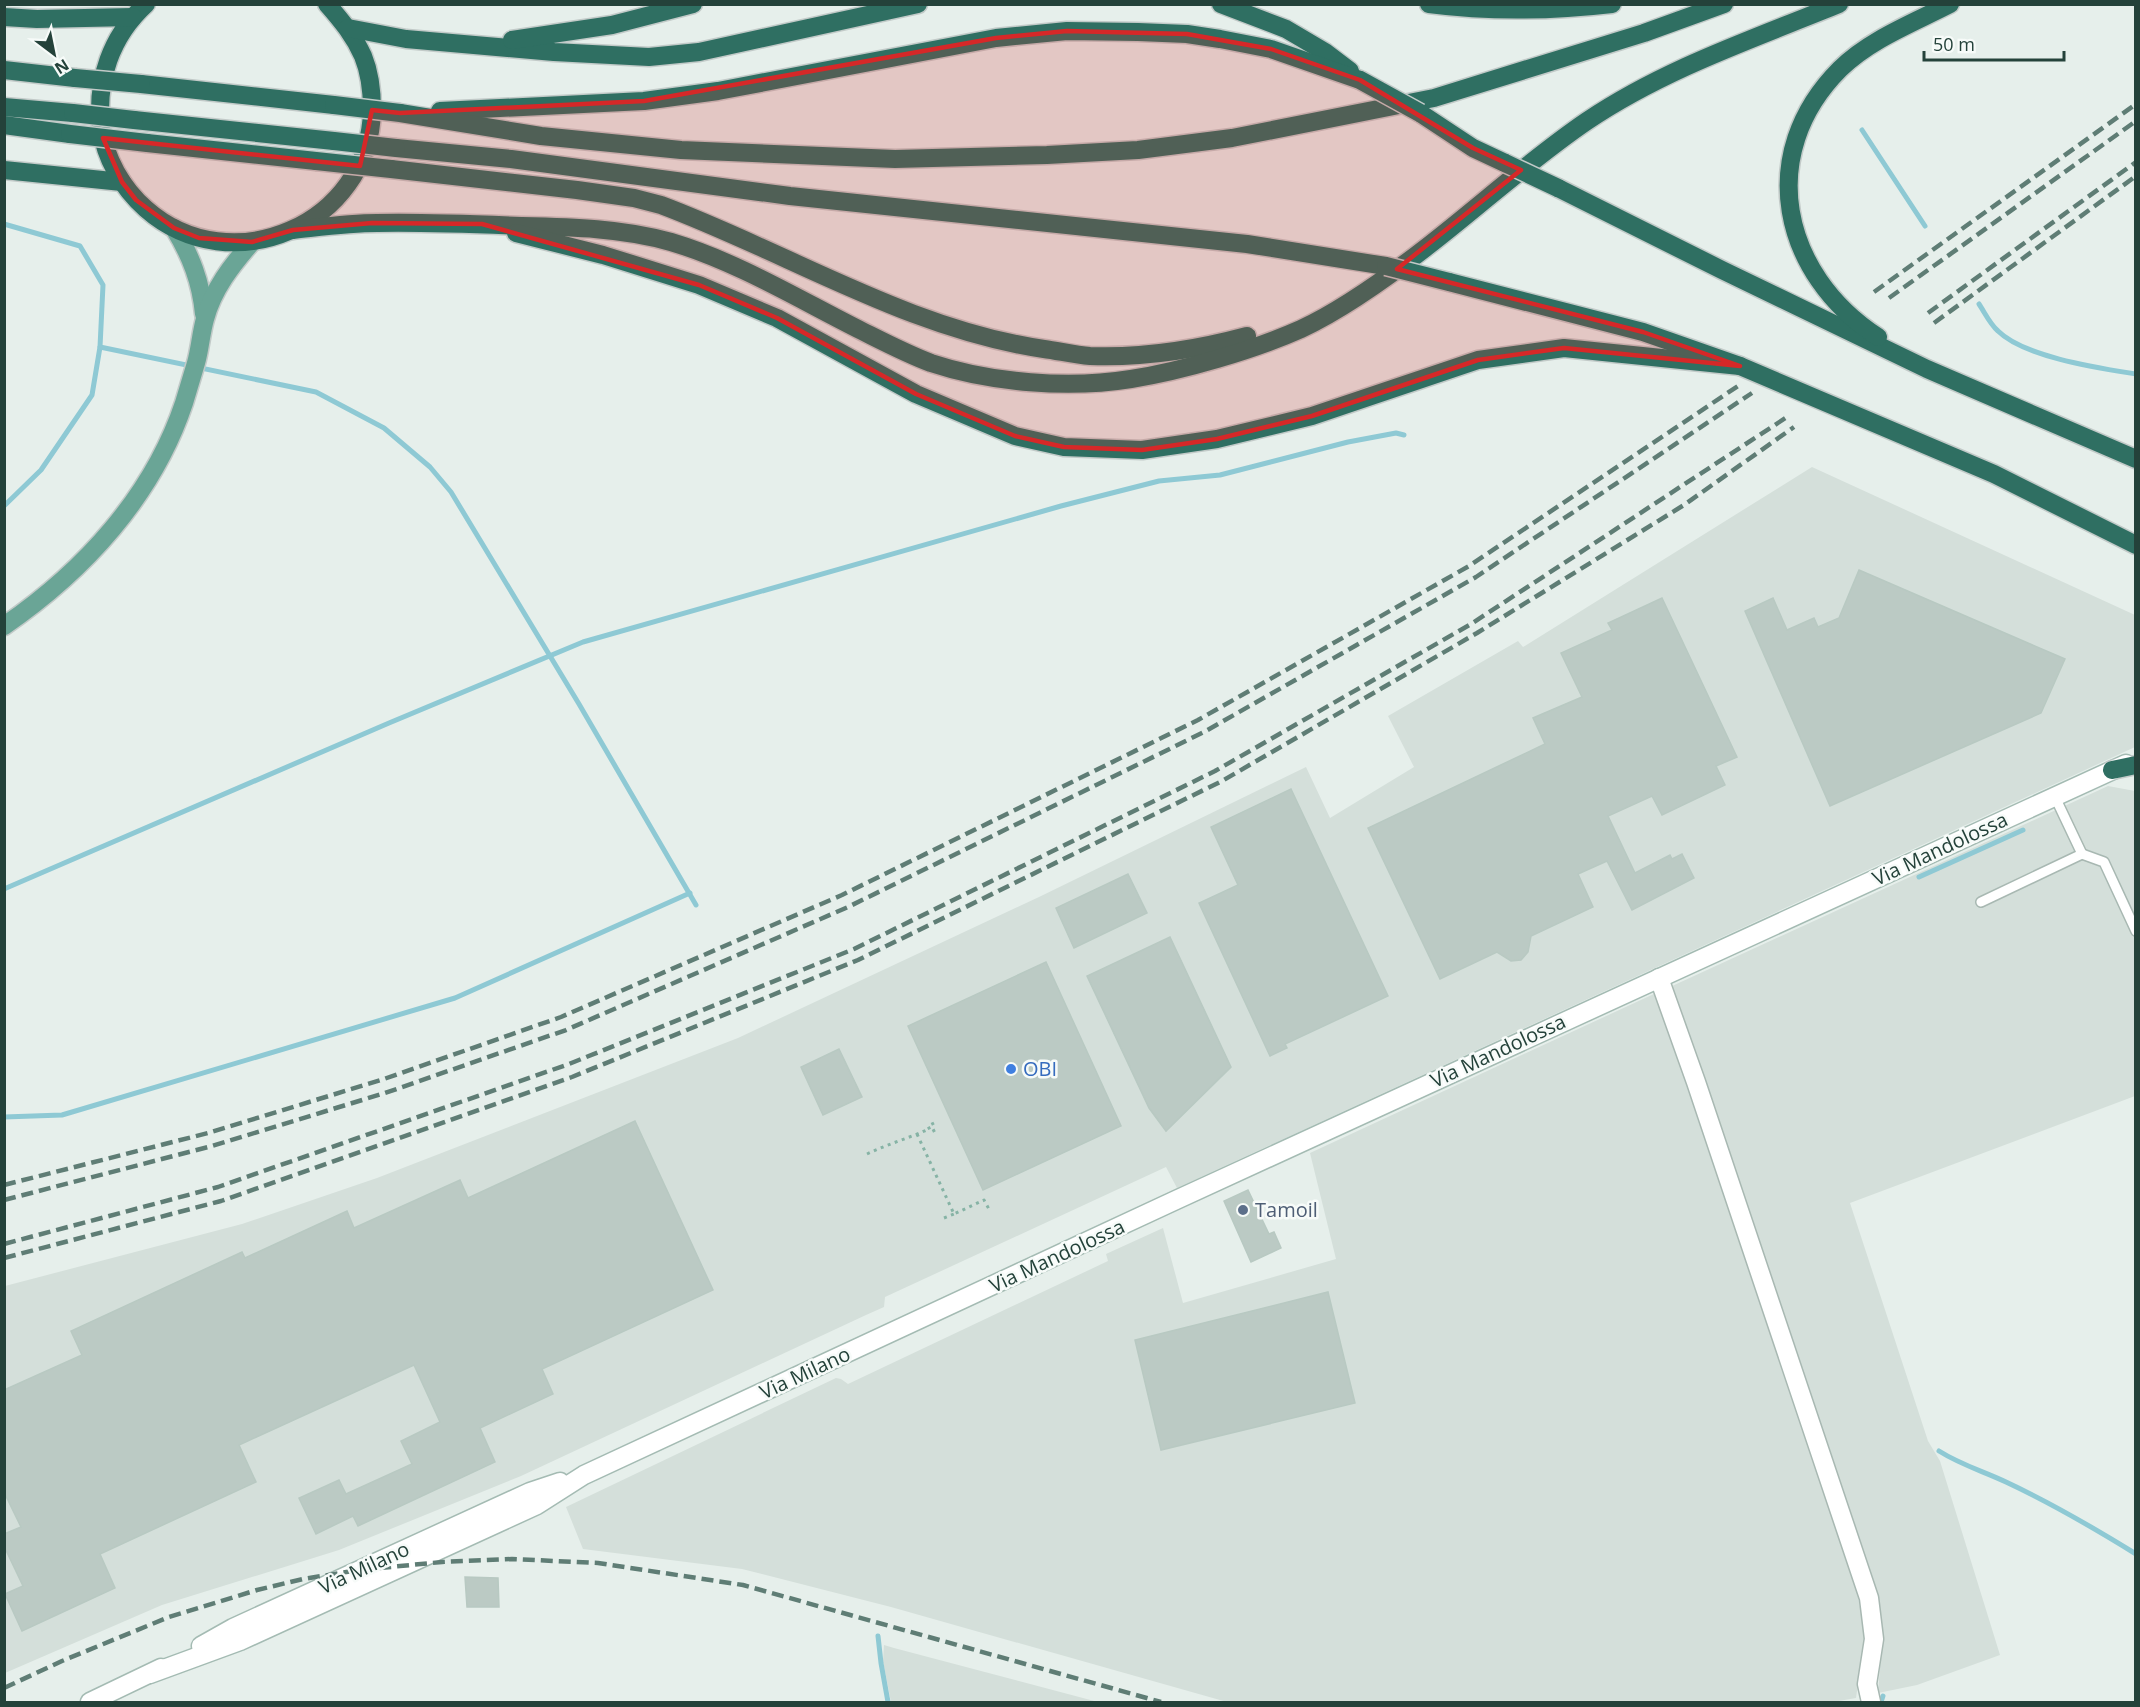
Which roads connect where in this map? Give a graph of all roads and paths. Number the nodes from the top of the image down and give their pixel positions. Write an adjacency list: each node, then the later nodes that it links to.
1 (327, 4): 12 (highway)
2 (693, 4): 13 (highway)
3 (918, 4): 13 (highway)
4 (1221, 4): 15 (highway)
5 (1429, 4): 6 (highway)
6 (1612, 4)
7 (1724, 4): 17 (highway)
8 (1839, 4): 25 (highway)
9 (1950, 4): 28 (highway)
10 (139, 11): 11 (highway); 20 (highway)
11 (4, 17)
12 (348, 28): 13 (highway); 23 (highway)
13 (480, 45)
14 (4, 70): 17 (highway, bridge)
15 (1360, 80): 17 (highway); 28 (highway, bridge)
16 (4, 107): 27 (highway, bridge)
17 (400, 113)
18 (4, 125): 25 (highway, bridge)
19 (4, 170): 20 (highway)
20 (122, 182): 22 (highway)
21 (482, 224): 23 (highway); 25 (highway); 27 (highway)
22 (174, 228): 24 (highway); 26 (main road)
23 (293, 230): 24 (highway)
24 (252, 242): 26 (main road)
25 (1357, 296)
26 (205, 319): 33 (main road)
27 (1740, 366): 32 (highway)
28 (1927, 369): 29 (highway)
29 (2067, 430): 30 (highway); 31 (highway)
30 (2136, 451)
31 (2136, 459)
32 (2136, 545)
33 (4, 626)
34 (2136, 760): 36 (main road, Via Mandolossa)
35 (2136, 765): 36 (highway)
36 (2112, 770): 37 (main road, Via Mandolossa)
37 (2055, 797): 38 (lane); 41 (main road, Via Mandolossa)
38 (2082, 854): 39 (lane); 40 (lane)
39 (1981, 902)
40 (2136, 931)
41 (1659, 978): 50 (main road, Via Mandolossa); 52 (main road)
42 (934, 1123): 43 (path)
43 (930, 1129): 44 (path); 45 (path)
44 (937, 1129)
45 (917, 1134): 46 (path); 48 (path)
46 (867, 1154)
47 (990, 1211): 48 (path)
48 (954, 1214): 49 (path)
49 (944, 1218)
50 (863, 1347): 51 (main road, Via Milano)
51 (90, 1702)
52 (1871, 1702)

